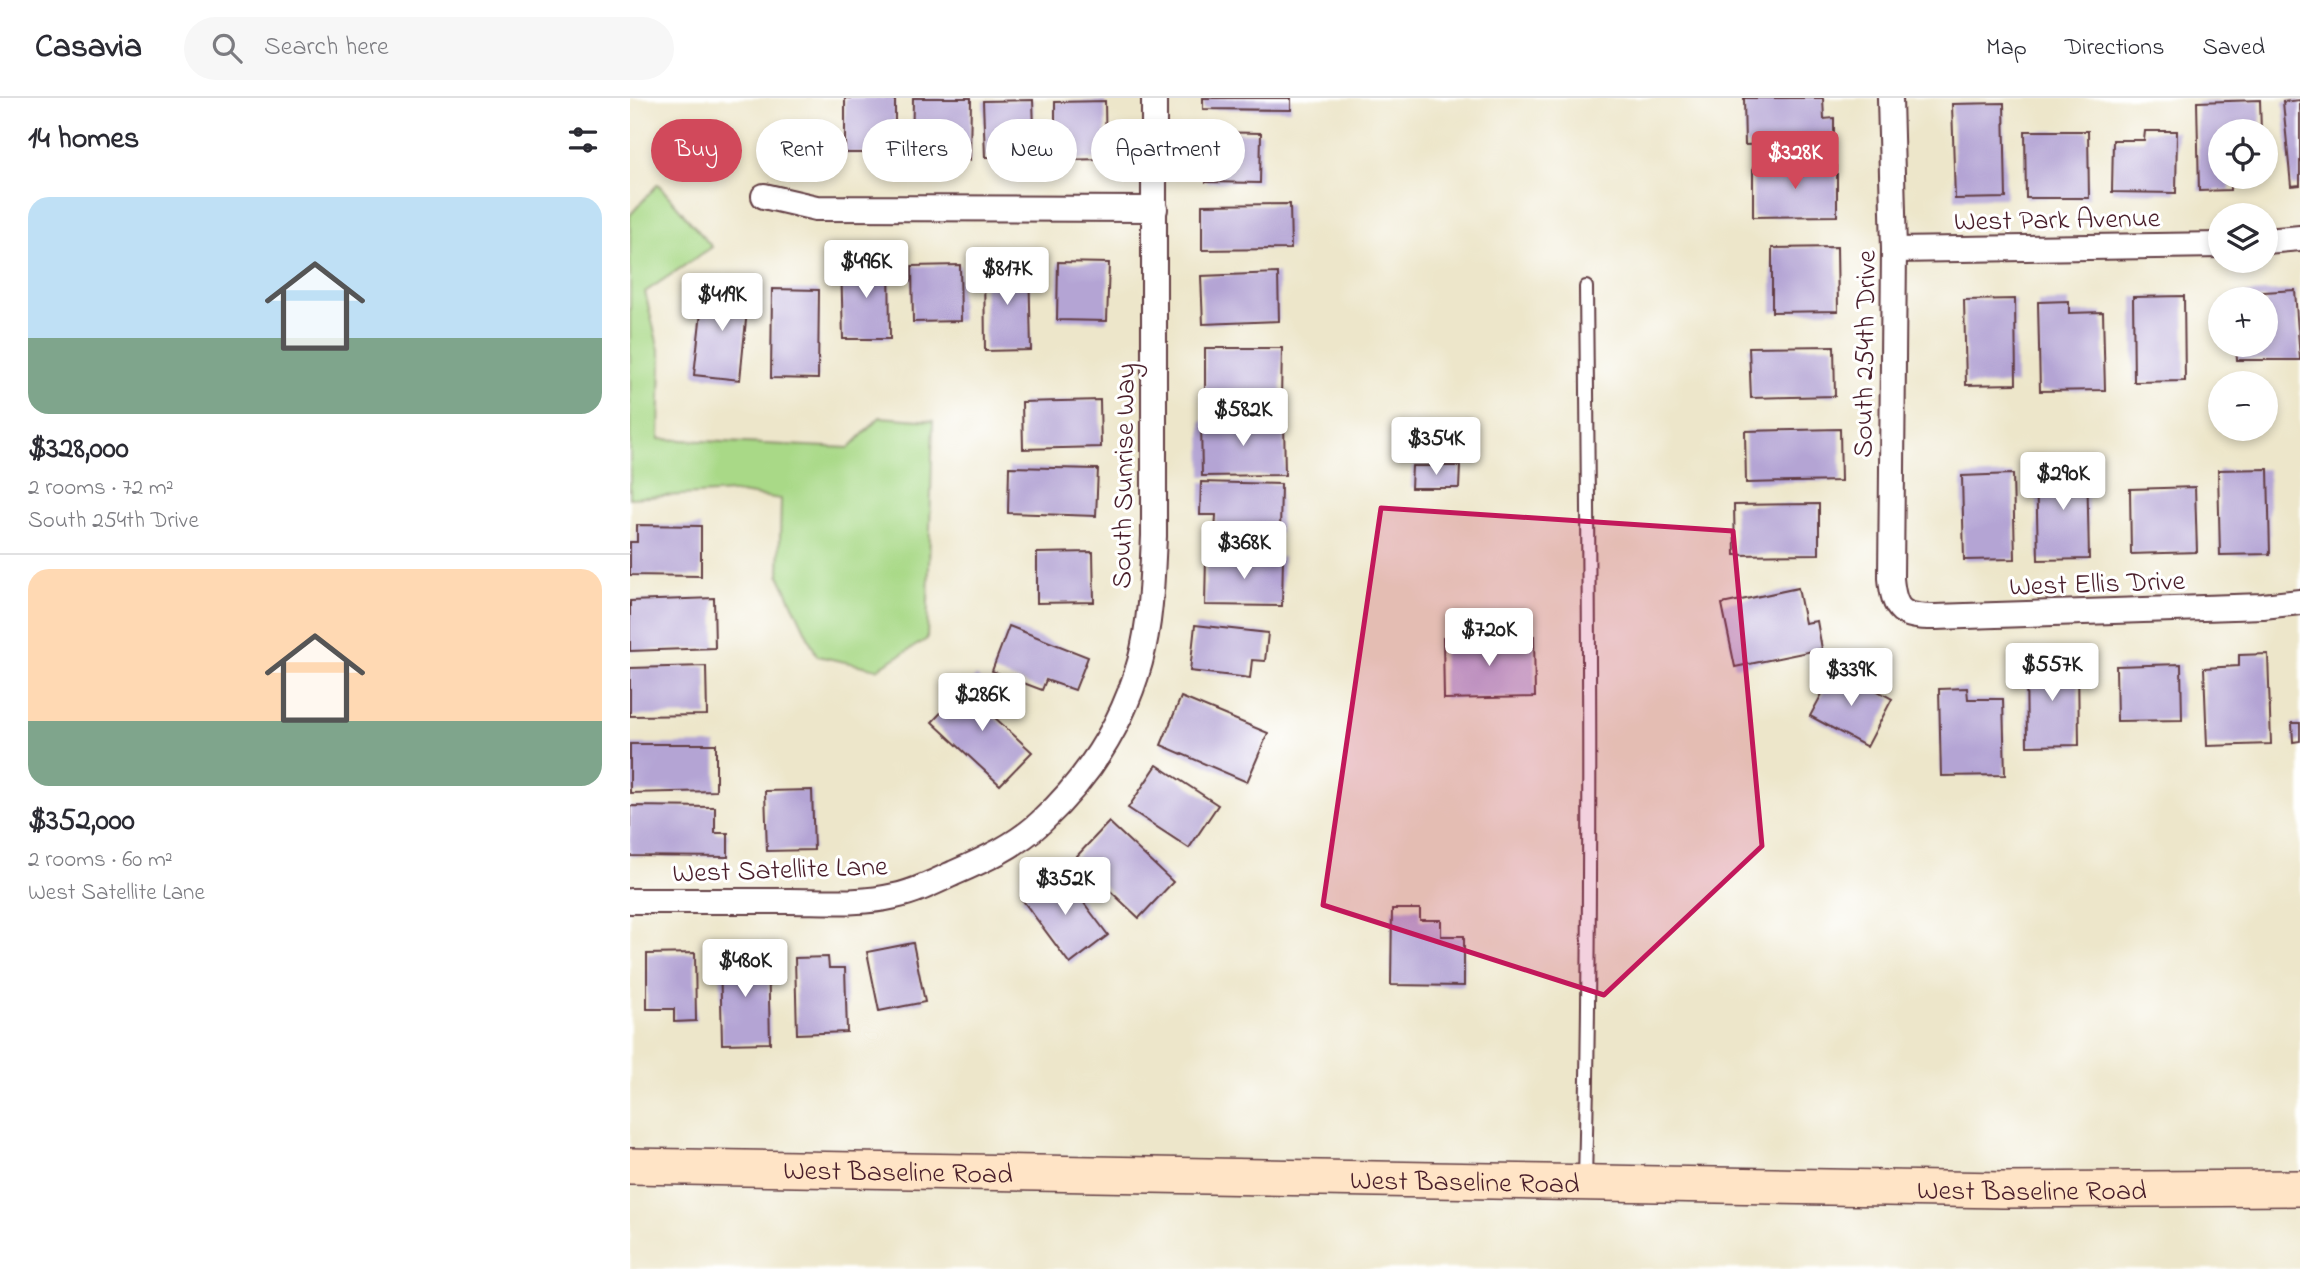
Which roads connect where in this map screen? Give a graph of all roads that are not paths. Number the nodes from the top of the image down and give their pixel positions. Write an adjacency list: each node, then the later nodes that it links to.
1 (1154, 98): 4 (street, South Sunrise Way)
2 (1890, 98): 8 (street, South 254th Drive)
3 (764, 196): 4 (street)
4 (1155, 209): 12 (street, South Sunrise Way)
5 (2300, 238): 6 (street)
6 (2278, 240)
7 (2208, 245): 8 (street, West Park Avenue)
8 (1894, 250): 11 (street, South 254th Drive)
9 (1586, 288): 15 (lane)
10 (2300, 602): 11 (street, West Ellis Drive)
11 (1898, 609)
12 (1040, 824): 13 (street, West Satellite Lane)
13 (630, 901)
14 (630, 1166): 15 (main road, West Baseline Road)
15 (1585, 1182): 16 (main road, West Baseline Road)
16 (2300, 1188)

